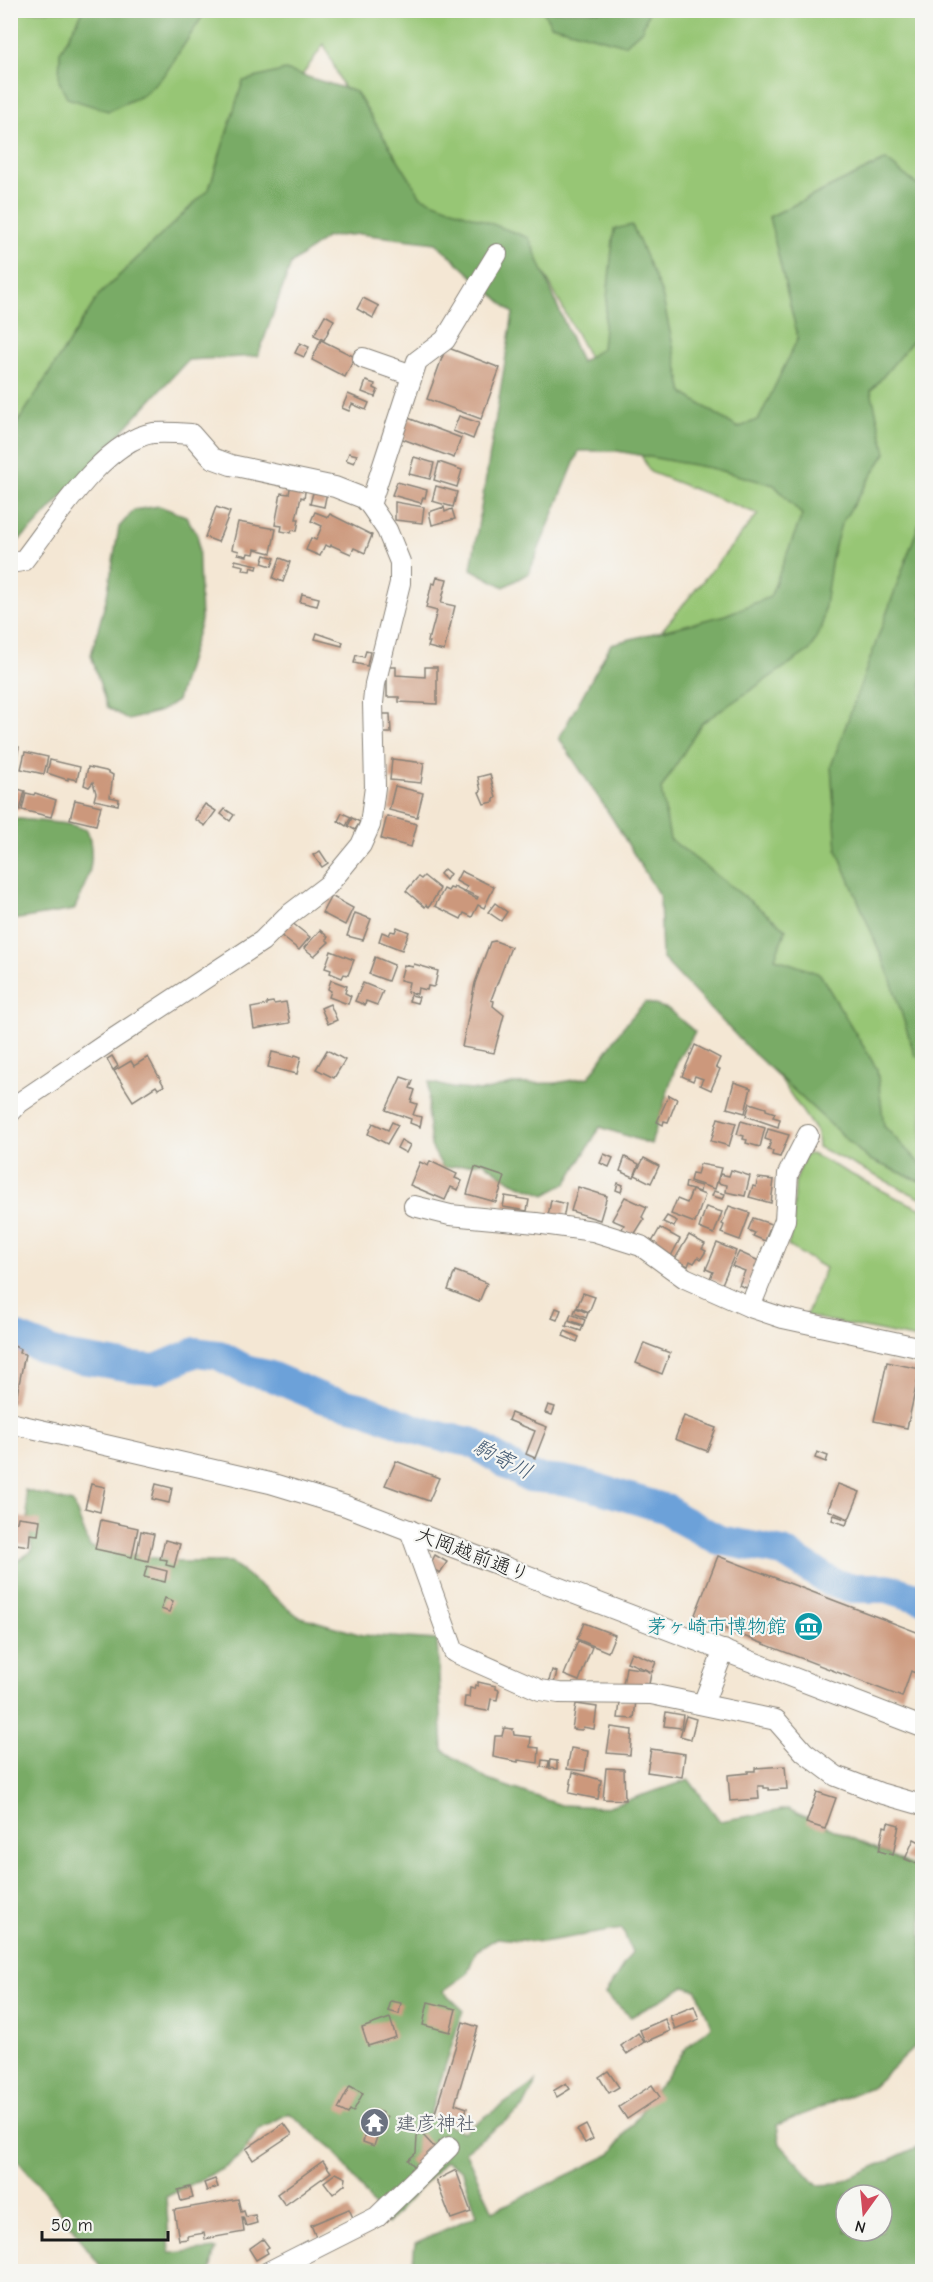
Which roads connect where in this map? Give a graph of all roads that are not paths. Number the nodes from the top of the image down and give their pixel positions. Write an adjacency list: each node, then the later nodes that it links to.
1 (497, 254): 3 (street)
2 (363, 358): 3 (street)
3 (412, 375): 4 (street)
4 (370, 505): 5 (street); 6 (street)
5 (10, 563)
6 (13, 1107)
7 (808, 1136): 9 (street)
8 (414, 1206): 9 (street)
9 (750, 1307): 10 (street)
10 (922, 1348)
11 (10, 1423): 12 (street, 大岡越前通り)
12 (410, 1530): 13 (street, 大岡越前通り); 14 (street)
13 (724, 1650): 14 (street); 15 (street, 大岡越前通り)
14 (703, 1704): 16 (street)
15 (922, 1727)
16 (922, 1805)
17 (449, 2147): 18 (street)
18 (268, 2271)

